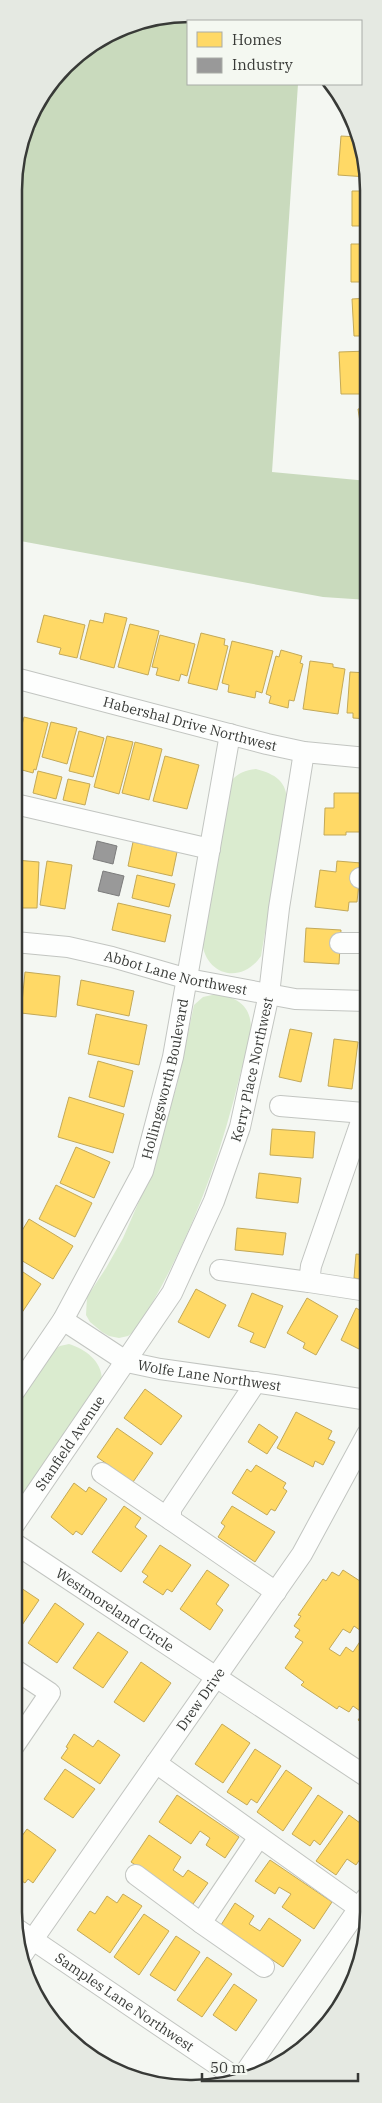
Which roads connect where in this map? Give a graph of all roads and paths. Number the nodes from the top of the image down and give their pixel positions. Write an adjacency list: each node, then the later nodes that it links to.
1 (23, 680): 2 (street, Habershal Drive Northwest)
2 (230, 734): 3 (street, Habershal Drive Northwest); 6 (street, Hollingsworth Boulevard)
3 (304, 752): 4 (street, Habershal Drive Northwest); 11 (street, Kerry Place Northwest)
4 (359, 757)
5 (23, 806): 6 (street)
6 (210, 849): 10 (street, Hollingsworth Boulevard)
7 (23, 943): 10 (street, Abbot Lane Northwest)
8 (340, 943): 9 (street)
9 (359, 943)
10 (188, 979): 11 (street, Abbot Lane Northwest); 19 (street, Hollingsworth Boulevard)
11 (269, 994): 12 (street, Abbot Lane Northwest); 20 (street, Kerry Place Northwest)
12 (359, 1001)
13 (280, 1106): 14 (street)
14 (359, 1112)
15 (359, 1133): 17 (street)
16 (220, 1270): 17 (street)
17 (309, 1282): 18 (street)
18 (359, 1290)
19 (63, 1320): 20 (street, Wolfe Lane Northwest); 21 (street, Hollingsworth Boulevard)
20 (127, 1362): 22 (street, Wolfe Lane Northwest); 26 (street, Stanfield Avenue)
21 (22, 1380)
22 (256, 1382): 23 (street, Wolfe Lane Northwest); 27 (street)
23 (359, 1399)
24 (359, 1449): 29 (street, Drew Drive)
25 (102, 1473): 27 (street)
26 (22, 1513)
27 (170, 1520): 29 (street)
28 (22, 1548): 31 (street, Westmoreland Circle)
29 (276, 1592): 31 (street, Drew Drive)
30 (22, 1674): 32 (street)
31 (216, 1678): 33 (street, Drew Drive); 34 (street, Westmoreland Circle)
32 (22, 1734)
33 (156, 1764): 35 (street); 40 (street, Drew Drive)
34 (359, 1772)
35 (259, 1836): 37 (street); 39 (street)
36 (136, 1876): 39 (street)
37 (359, 1899)
38 (359, 1908): 43 (street)
39 (201, 1923): 42 (street)
40 (25, 1940)
41 (26, 1943): 44 (street, Samples Lane Northwest)
42 (264, 1967)
43 (248, 2071)
44 (232, 2075)

